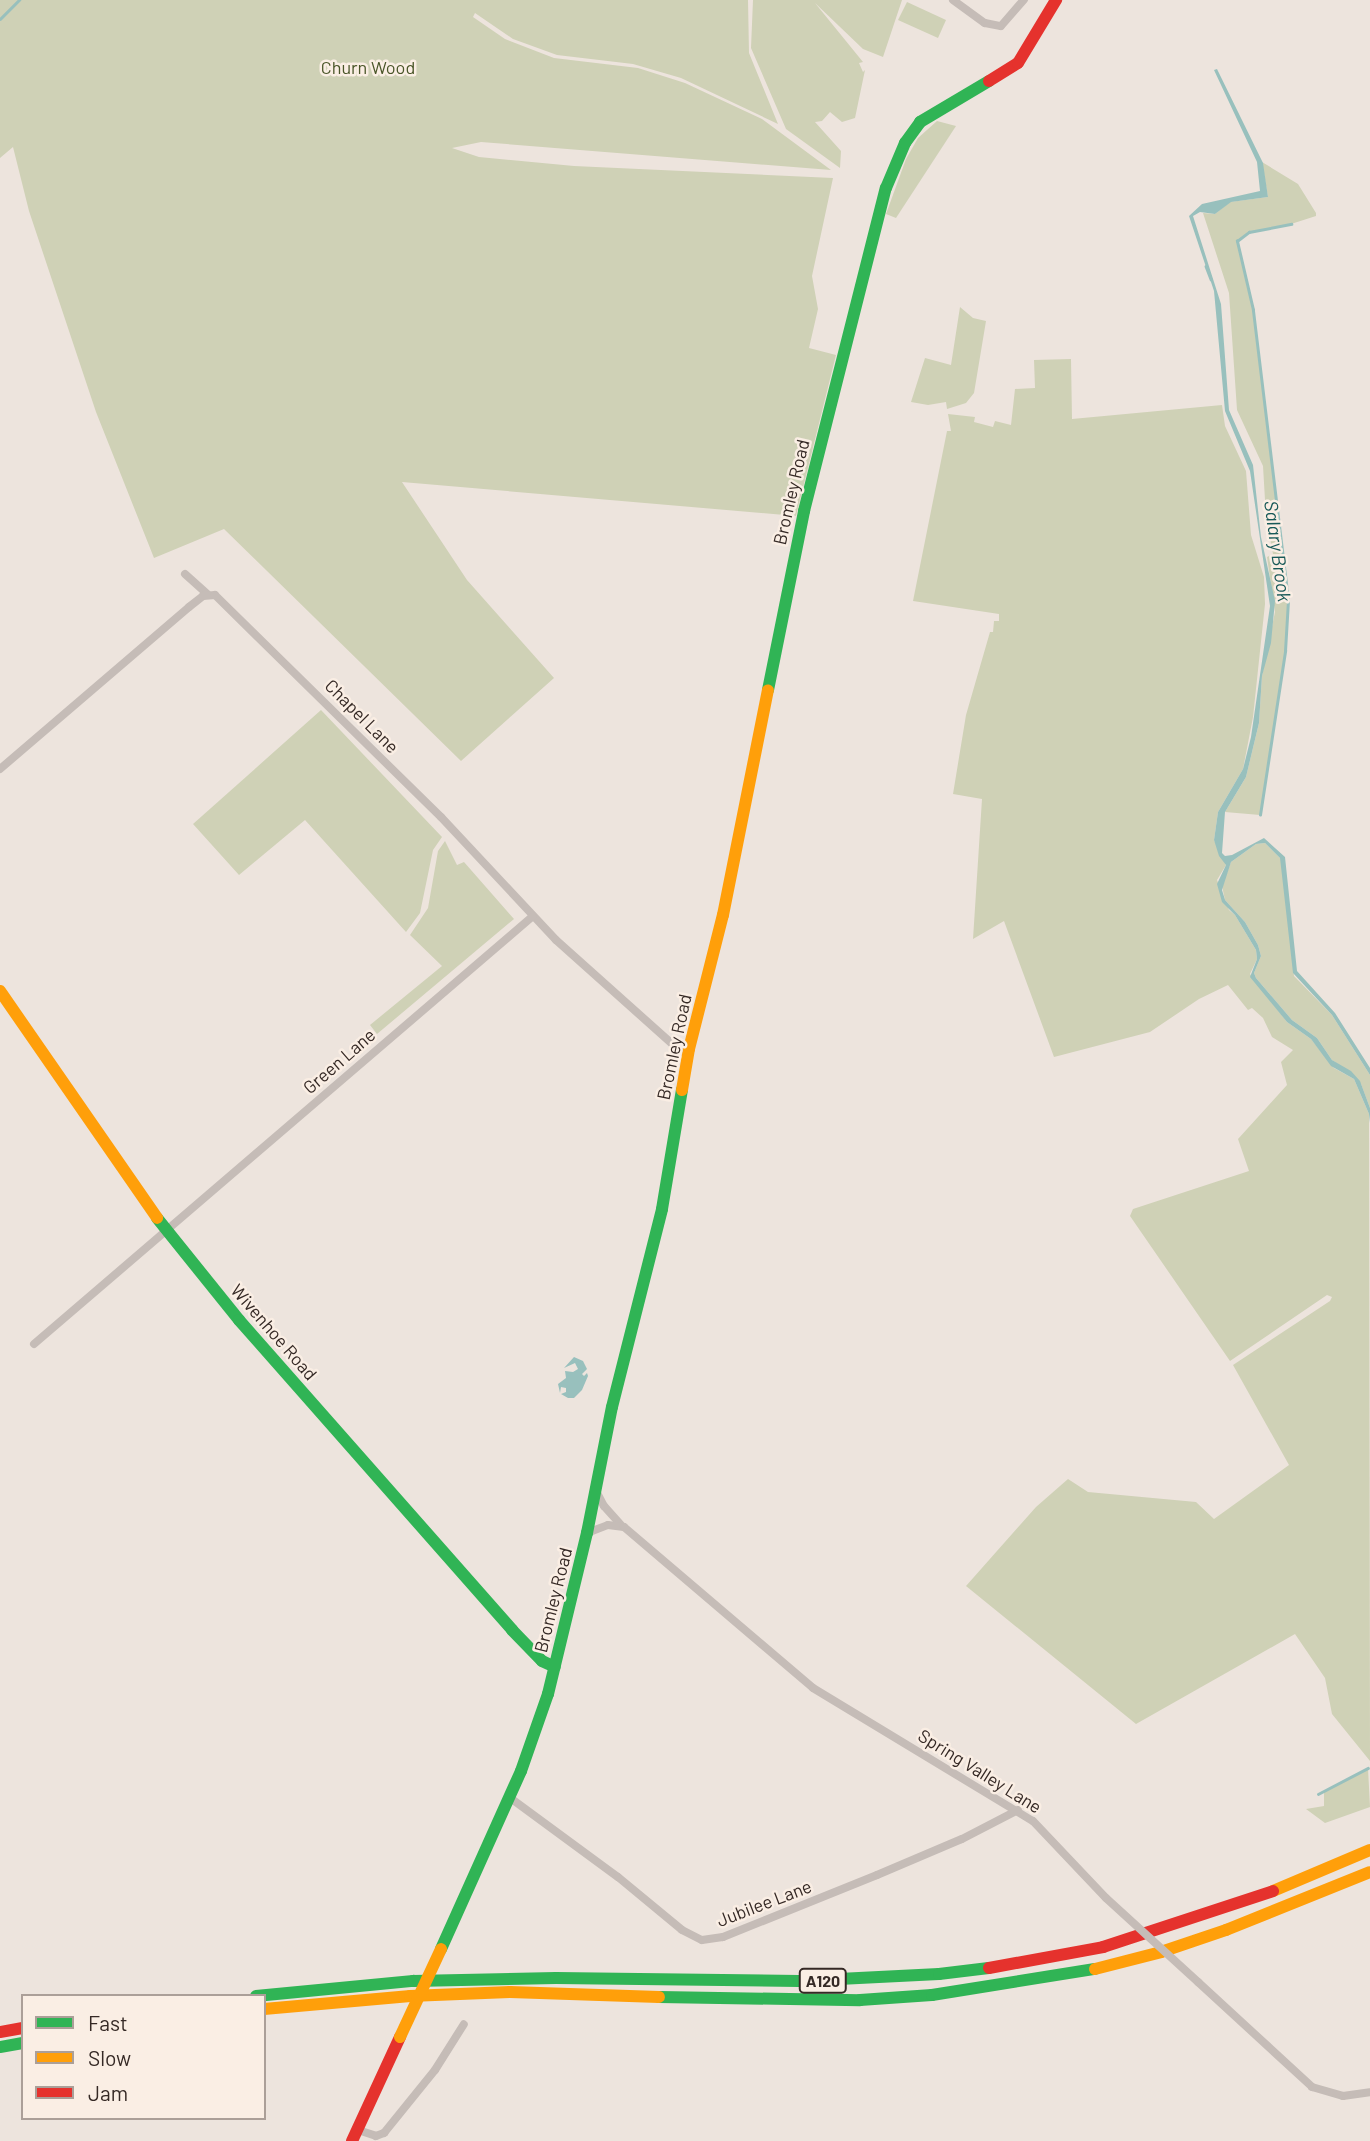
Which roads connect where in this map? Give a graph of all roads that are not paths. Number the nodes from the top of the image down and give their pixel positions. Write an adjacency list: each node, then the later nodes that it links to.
1 (953, 0): 2 (street)
2 (1024, 0)
3 (1056, 0): 9 (main road, Bromley Road)
4 (185, 574): 5 (street, Chapel Lane)
5 (206, 594): 6 (street); 7 (street, Chapel Lane)
6 (0, 769)
7 (533, 916): 9 (street, Chapel Lane); 10 (street, Green Lane)
8 (0, 991): 10 (main road, Wivenhoe Road)
9 (689, 1049): 12 (main road, Bromley Road)
10 (165, 1230): 11 (street, Green Lane); 15 (main road, Wivenhoe Road)
11 (34, 1344)
12 (596, 1490): 13 (street, Spring Valley Lane); 14 (main road, Bromley Road)
13 (624, 1527): 14 (street); 17 (street, Spring Valley Lane)
14 (587, 1533): 15 (main road, Bromley Road)
15 (555, 1667): 16 (main road, Bromley Road)
16 (509, 1797): 17 (street, Jubilee Lane); 28 (main road, Bromley Road, bridge)
17 (1018, 1810): 27 (street, Spring Valley Lane, bridge)
18 (1370, 1850): 20 (main road, A120)
19 (1370, 1871): 21 (main road, A120)
20 (266, 1995)
21 (266, 2009)
22 (464, 2024): 28 (street)
23 (21, 2028): 24 (main road)
24 (0, 2032)
25 (21, 2043): 26 (main road)
26 (0, 2047)
27 (1370, 2092)
28 (355, 2135)

